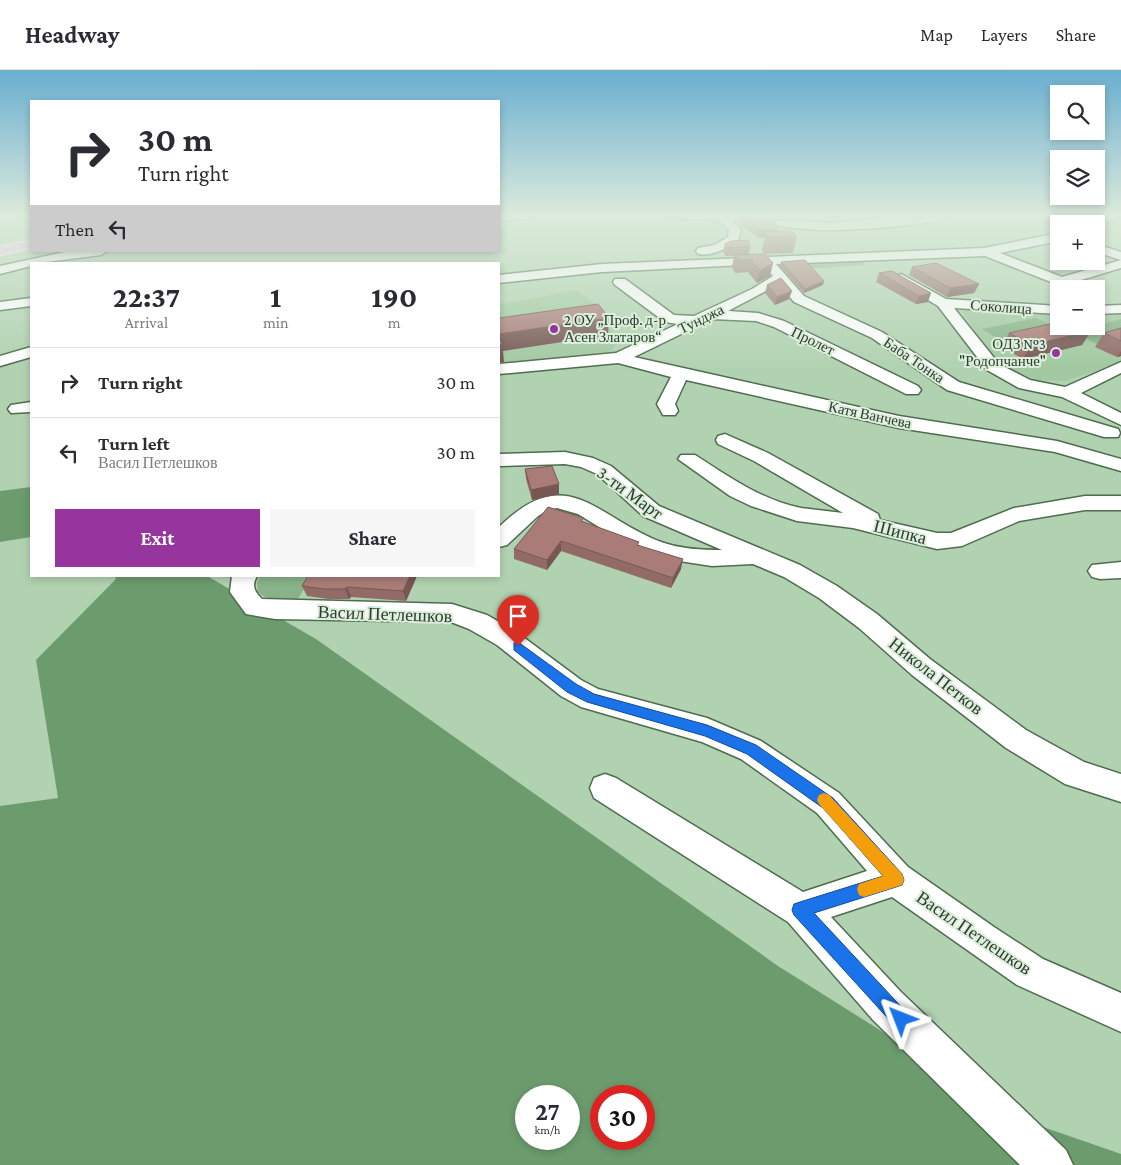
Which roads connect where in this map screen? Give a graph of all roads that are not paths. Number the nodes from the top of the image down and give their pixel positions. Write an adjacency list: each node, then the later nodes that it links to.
1 (16, 266): 9 (street)
2 (624, 266): 8 (street)
3 (640, 266): 8 (street)
4 (770, 266): 10 (street, Баба Тонка)
5 (878, 266): 14 (street)
6 (1022, 266): 7 (street)
7 (1114, 266)
8 (618, 268): 11 (street)
9 (0, 270)
10 (781, 277): 19 (street, Тунджа); 29 (street, Баба Тонка)
11 (500, 279)
12 (620, 282): 19 (street, Пролет)
13 (30, 302): 15 (street)
14 (943, 302): 16 (street, Соколица); 27 (street)
15 (0, 306)
16 (1050, 309)
17 (1121, 309): 18 (street)
18 (1105, 310)
19 (703, 318): 21 (street, Тунджа); 26 (street, Пролет)
20 (30, 352): 22 (street)
21 (619, 358): 24 (street); 25 (street, Катя Ванчева)
22 (0, 361)
23 (1121, 367): 27 (street)
24 (500, 369)
25 (682, 374): 28 (street); 33 (street, Катя Ванчева)
26 (912, 390)
27 (1066, 393): 29 (street)
28 (669, 412)
29 (1116, 426)
30 (725, 440): 35 (street)
31 (688, 459): 35 (street, Шипка)
32 (500, 460): 37 (street, 3-ти Март)
33 (1121, 465)
34 (1121, 503): 35 (street, Шипка)
35 (889, 529)
36 (500, 539): 37 (street)
37 (756, 556): 40 (street, Никола Петков)
38 (244, 577): 41 (street, Васил Петлешков)
39 (605, 788): 42 (street)
40 (1121, 788)
41 (896, 880): 42 (street); 43 (street, Васил Петлешков)
42 (800, 910): 44 (street)
43 (1121, 1014)
44 (1051, 1165)

